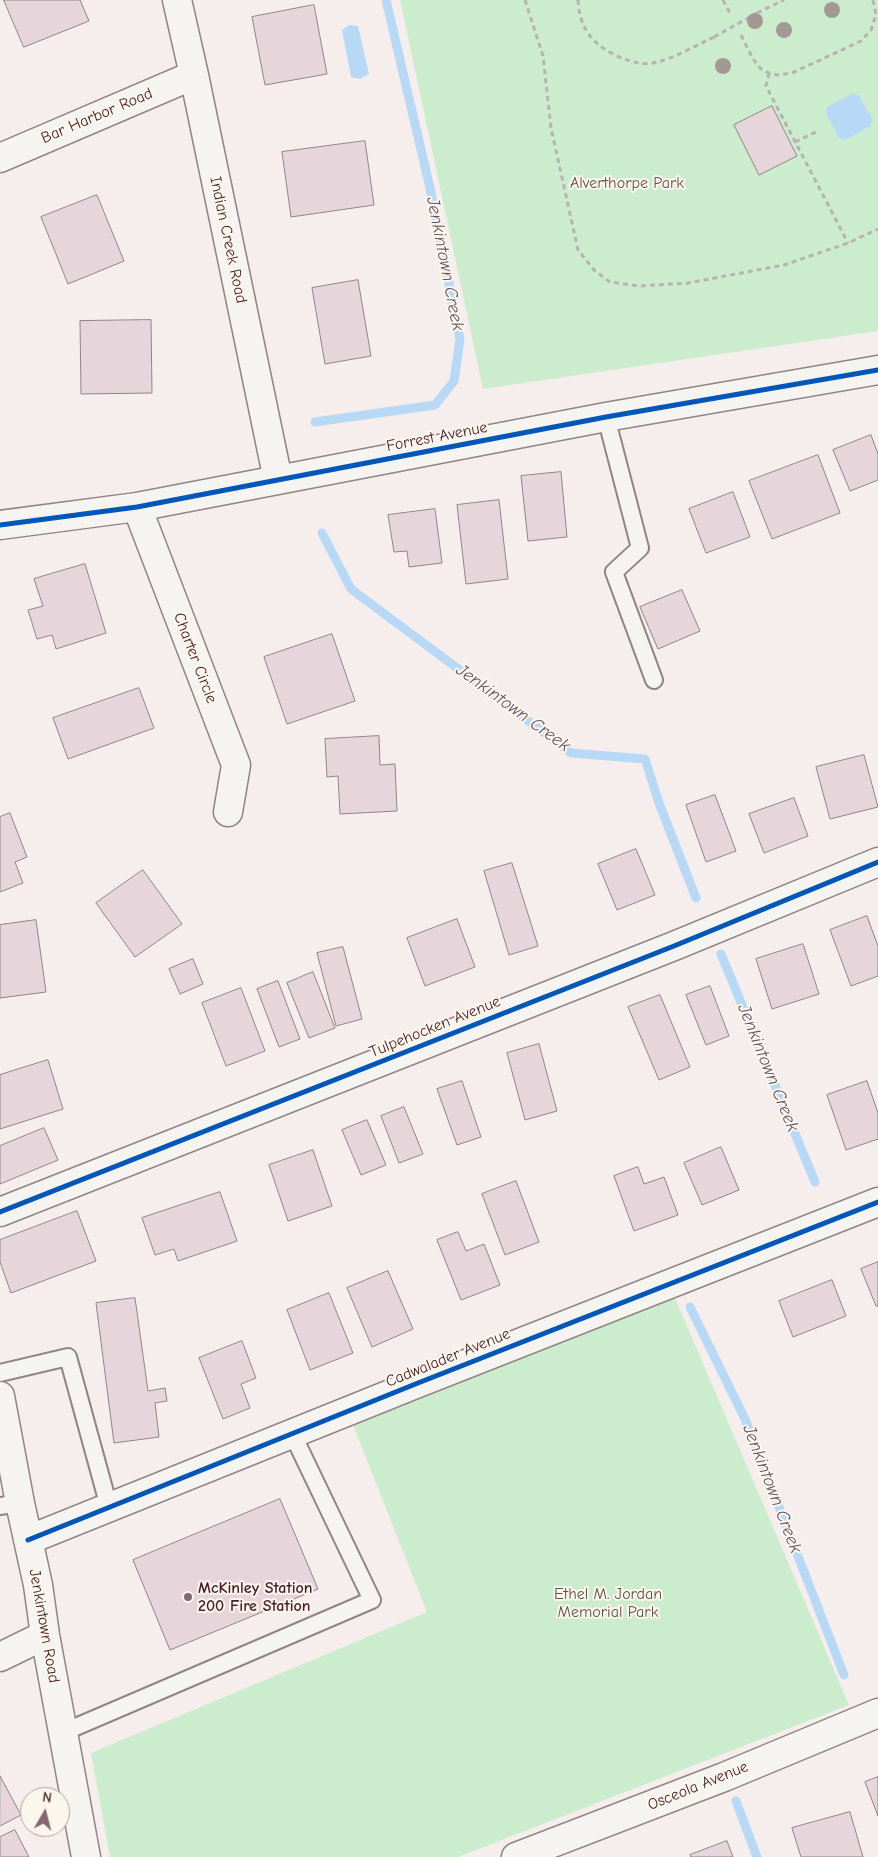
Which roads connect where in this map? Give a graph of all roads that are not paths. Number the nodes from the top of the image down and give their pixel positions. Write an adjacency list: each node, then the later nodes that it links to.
1 (177, 0): 2 (street, Indian Creek Road)
2 (194, 75): 3 (street, Bar Harbor Road); 6 (street, Indian Creek Road)
3 (0, 158)
4 (878, 370): 5 (street, Forrest Avenue)
5 (606, 417): 6 (street, Forrest Avenue); 9 (lane)
6 (278, 480): 7 (street, Forrest Avenue)
7 (137, 507): 8 (street, Forrest Avenue); 10 (street, Charter Circle)
8 (0, 525)
9 (654, 680)
10 (228, 812)
11 (878, 862): 13 (street, Tulpehocken Avenue)
12 (878, 1202): 16 (street, Cadwalader Avenue)
13 (0, 1212)
14 (0, 1373): 19 (lane)
15 (0, 1396): 17 (street, Jenkintown Road)
16 (292, 1433): 19 (street, Cadwalader Avenue); 24 (lane)
17 (4, 1434): 18 (street, Jenkintown Road)
18 (10, 1504): 20 (street, Jenkintown Road)
19 (109, 1507): 20 (street, Cadwalader Avenue)
20 (28, 1540): 21 (street, Jenkintown Road)
21 (45, 1635): 22 (street); 24 (street, Jenkintown Road)
22 (0, 1657)
23 (878, 1713): 26 (street, Osceola Avenue)
24 (64, 1732): 25 (street, Jenkintown Road)
25 (82, 1855)
26 (516, 1857)

